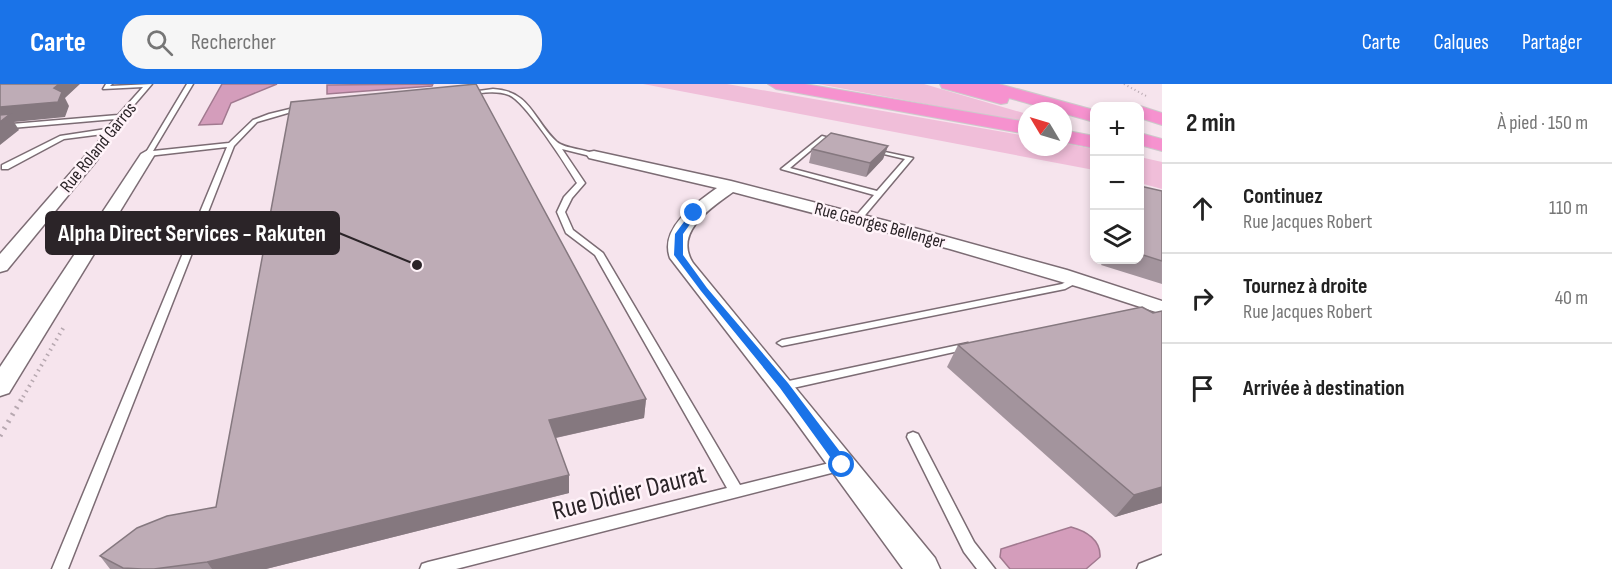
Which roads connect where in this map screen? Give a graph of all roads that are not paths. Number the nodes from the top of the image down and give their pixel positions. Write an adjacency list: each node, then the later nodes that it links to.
1 (109, 84): 7 (lane)
2 (190, 84): 36 (lane, Rue Roland Garros)
3 (776, 84): 21 (highway)
4 (948, 84): 10 (highway)
5 (980, 84): 14 (highway)
6 (1008, 84): 15 (highway)
7 (149, 85): 16 (lane, Rue Roland Garros)
8 (1057, 88): 11 (highway)
9 (455, 94): 32 (lane)
10 (1018, 104)
11 (1090, 104)
12 (1144, 105): 17 (highway)
13 (314, 107): 31 (lane)
14 (1090, 107)
15 (1090, 107)
16 (120, 117): 22 (lane); 25 (lane, Rue Roland Garros)
17 (1162, 119)
18 (1072, 120): 20 (highway)
19 (1144, 121): 23 (highway)
20 (1090, 125)
21 (1018, 126)
22 (0, 127)
23 (1162, 127)
24 (1144, 129): 26 (highway)
25 (108, 131): 38 (lane, Rue Roland Garros); 40 (lane)
26 (1162, 134)
27 (1072, 137): 29 (highway)
28 (1144, 140): 33 (highway)
29 (1090, 141)
30 (844, 143): 42 (lane)
31 (231, 145): 36 (lane); 55 (lane)
32 (556, 145): 37 (lane); 53 (lane)
33 (1162, 145)
34 (866, 148): 42 (lane)
35 (1144, 153): 39 (highway)
36 (148, 154): 50 (street, Rue Roland Garros)
37 (594, 155): 41 (street, Rue Georges Bellenger)
38 (92, 157): 44 (street, Rue Roland Garros)
39 (1162, 158)
40 (4, 167)
41 (731, 186): 43 (street, Rue Georges Bellenger); 49 (street)
42 (879, 194): 43 (lane)
43 (858, 218): 45 (street, Rue Georges Bellenger)
44 (0, 266)
45 (1077, 279): 46 (street, Rue Georges Bellenger); 47 (lane)
46 (1162, 308)
47 (782, 343)
48 (981, 343): 49 (lane)
49 (784, 386): 52 (street)
50 (0, 387)
51 (913, 438): 58 (lane)
52 (842, 465): 53 (lane, Rue Didier Daurat); 57 (street)
53 (736, 491): 56 (lane, Rue Didier Daurat)
54 (1162, 562): 59 (lane)
55 (60, 569)
56 (428, 569)
57 (923, 569)
58 (987, 569)
59 (1145, 569)

